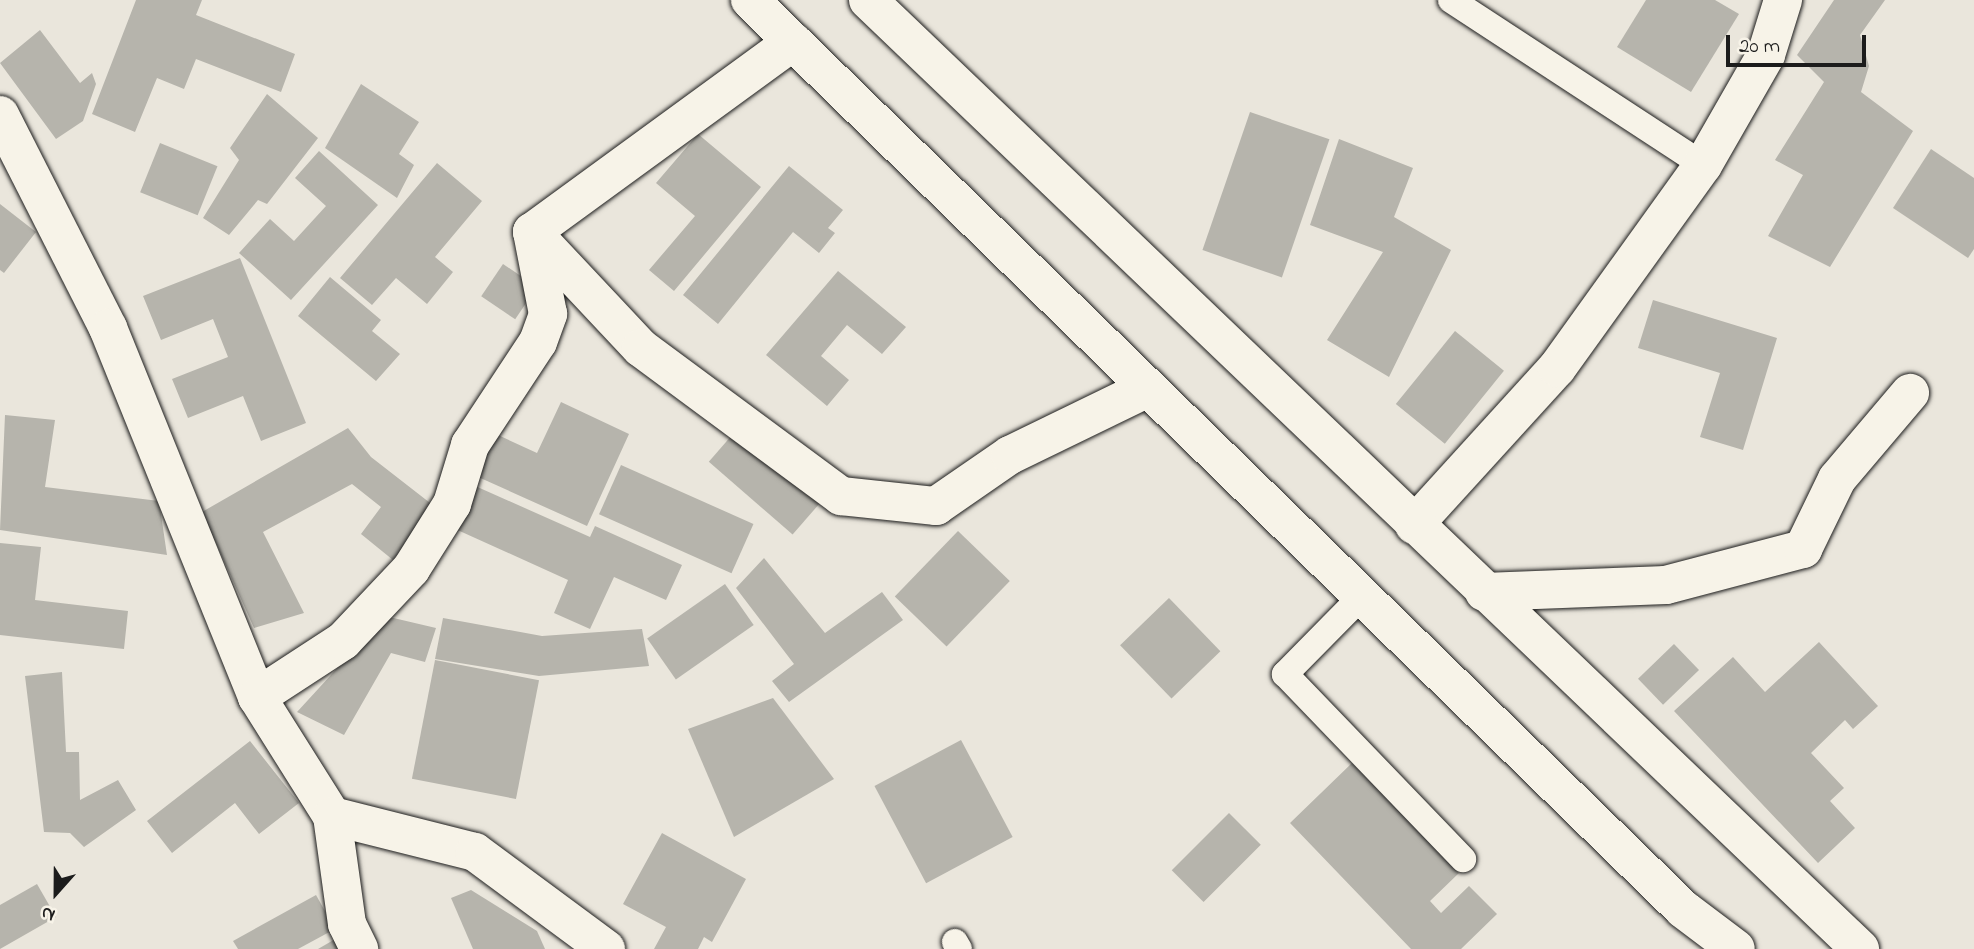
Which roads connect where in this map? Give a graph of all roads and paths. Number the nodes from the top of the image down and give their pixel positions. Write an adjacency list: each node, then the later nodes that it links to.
1 (750, 0): 5 (street)
2 (868, 0): 11 (street)
3 (1451, 0): 7 (lane)
4 (1783, 0): 7 (street)
5 (793, 42): 8 (street); 9 (street)
6 (0, 115): 14 (street)
7 (1703, 165): 11 (street)
8 (532, 232): 9 (street); 14 (street)
9 (1148, 388): 13 (street)
10 (1910, 393): 12 (street)
11 (1414, 525): 12 (street)
12 (1484, 592): 17 (street)
13 (1362, 596): 16 (lane); 20 (street)
14 (257, 697): 15 (street)
15 (332, 816): 18 (street); 19 (street)
16 (1463, 859)
17 (1845, 944)
18 (359, 949)
19 (606, 949)
20 (1736, 949)

